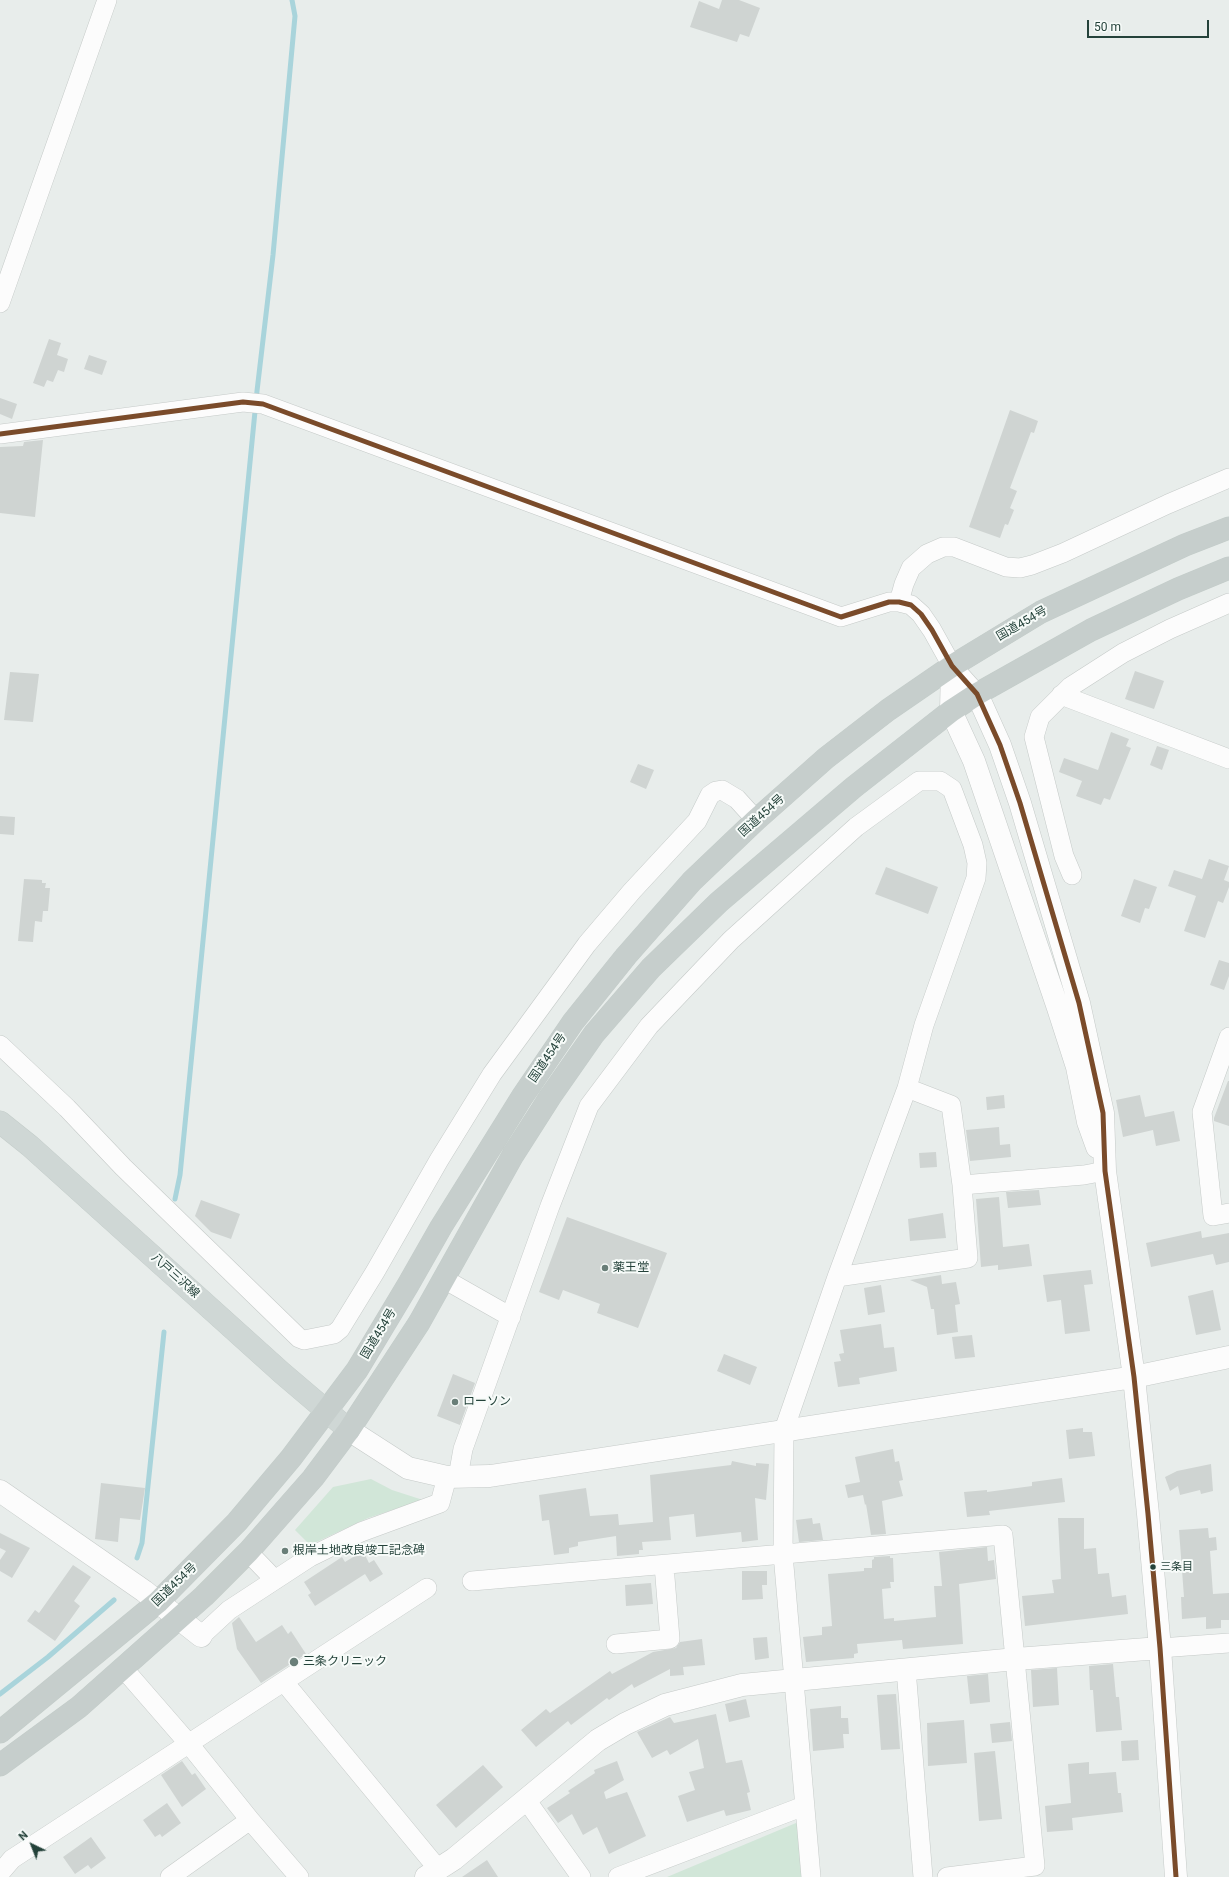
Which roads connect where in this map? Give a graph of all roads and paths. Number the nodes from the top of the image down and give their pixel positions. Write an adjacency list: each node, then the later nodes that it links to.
1 (106, 0): 2 (street)
2 (0, 303)
3 (0, 434): 7 (street)
4 (1229, 478): 7 (street)
5 (1229, 528): 9 (highway, 国道454号)
6 (1229, 568): 10 (highway, 国道454号)
7 (899, 602): 9 (street)
8 (1229, 603): 11 (street)
9 (952, 666): 10 (street); 12 (street); 14 (highway, 国道454号)
10 (977, 694): 12 (highway, 国道454号); 21 (street)
11 (1061, 695): 13 (street); 15 (street)
12 (951, 711): 21 (street); 25 (highway, 国道454号)
13 (1229, 759)
14 (756, 820): 17 (street); 29 (highway, 国道454号)
15 (1072, 875)
16 (1229, 1037): 18 (street)
17 (0, 1045)
18 (1222, 1074): 23 (street)
19 (907, 1088): 22 (street); 24 (street); 26 (street)
20 (0, 1122): 29 (main road, 八戸三沢線)
21 (1104, 1171): 22 (street); 28 (street)
22 (962, 1186): 24 (street)
23 (1229, 1213)
24 (837, 1277): 31 (street)
25 (444, 1279): 26 (street); 30 (highway, 国道454号)
26 (511, 1317): 32 (street)
27 (1229, 1357): 28 (street)
28 (1134, 1377): 31 (street); 45 (street)
29 (327, 1412): 30 (main road, 八戸三沢線); 40 (highway, 国道454号)
30 (349, 1430): 32 (street); 34 (highway, 国道454号)
31 (784, 1430): 32 (street); 35 (street)
32 (452, 1477): 37 (street)
33 (0, 1491): 40 (street)
34 (248, 1552): 37 (street); 41 (highway, 国道454号)
35 (783, 1554): 36 (street); 46 (street); 49 (street)
36 (664, 1565): 38 (street); 44 (street)
37 (275, 1580): 42 (street)
38 (472, 1581)
39 (427, 1588): 50 (street)
40 (158, 1602): 41 (street); 51 (highway, 国道454号)
41 (180, 1618): 42 (street); 47 (highway, 国道454号)
42 (201, 1636)
43 (1229, 1643): 45 (street)
44 (616, 1644)
45 (1160, 1648): 46 (street); 66 (street)
46 (1016, 1658): 48 (street); 65 (street)
47 (124, 1668): 52 (street); 53 (highway, 国道454号)
48 (906, 1669): 49 (street); 64 (street)
49 (794, 1679): 54 (street); 55 (street)
50 (284, 1682): 52 (street); 58 (street)
51 (0, 1732)
52 (189, 1744): 56 (street); 57 (street)
53 (0, 1765)
54 (526, 1801): 58 (street); 61 (street)
55 (804, 1806): 62 (street); 63 (street)
56 (250, 1820): 59 (street); 60 (street)
57 (0, 1873)
58 (432, 1873)
59 (170, 1877)
60 (299, 1877)
61 (581, 1877)
62 (618, 1877)
63 (811, 1877)
64 (923, 1877)
65 (947, 1877)
66 (1176, 1877)

